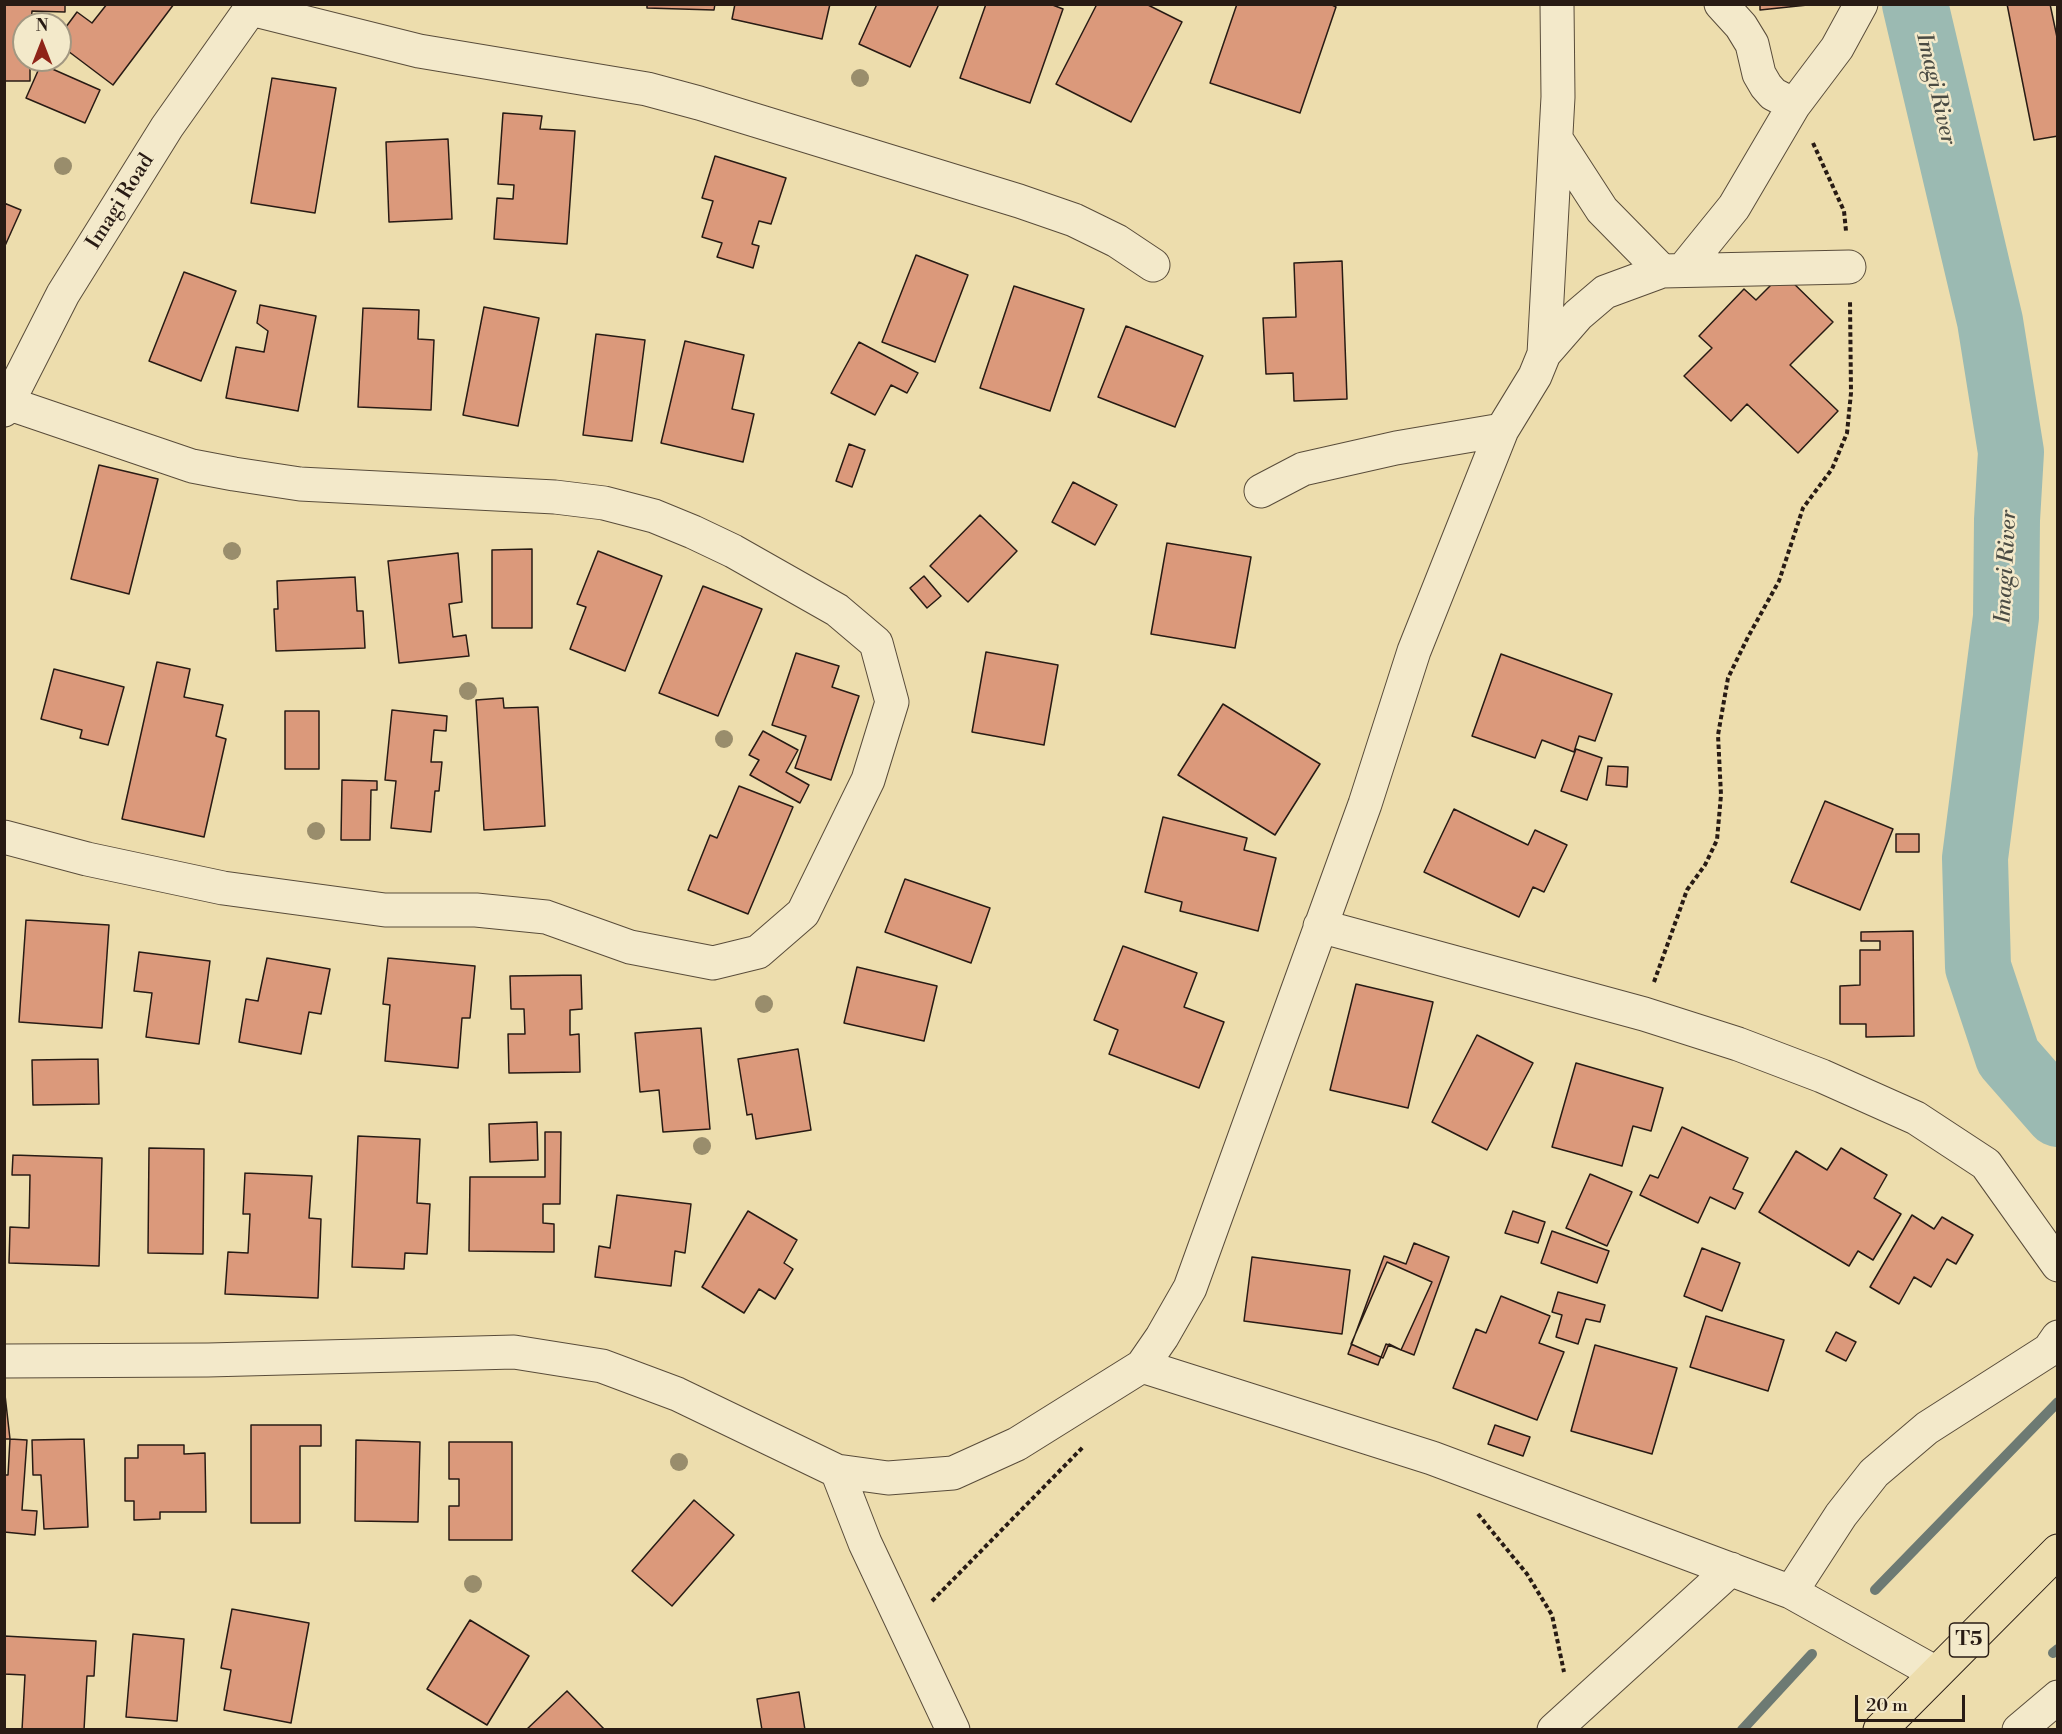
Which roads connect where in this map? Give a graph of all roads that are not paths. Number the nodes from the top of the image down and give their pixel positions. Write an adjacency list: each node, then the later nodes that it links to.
1 (1557, 4): 6 (street)
2 (1722, 4): 5 (street)
3 (1861, 4): 5 (street)
4 (253, 7): 7 (street); 11 (street, Imagi Road)
5 (1794, 105): 9 (street)
6 (1556, 139): 9 (street); 10 (street)
7 (1153, 265)
8 (1849, 267): 9 (street)
9 (1672, 271): 10 (street)
10 (1544, 354): 12 (street)
11 (8, 396): 14 (street)
12 (1502, 430): 13 (street); 15 (street)
13 (1262, 491)
14 (4, 837)
15 (1320, 926): 16 (street); 19 (street)
16 (2058, 1265)
17 (2058, 1337): 23 (street)
18 (4, 1361): 20 (street)
19 (1142, 1366): 20 (street); 22 (street)
20 (837, 1472): 27 (street)
21 (2058, 1551): 24 (highway, T5)
22 (1731, 1569): 23 (street); 26 (street)
23 (1791, 1592): 24 (street)
24 (1936, 1673): 28 (highway, T5)
25 (2058, 1696): 29 (street)
26 (1562, 1723)
27 (953, 1730)
28 (1880, 1730)
29 (2019, 1730)

